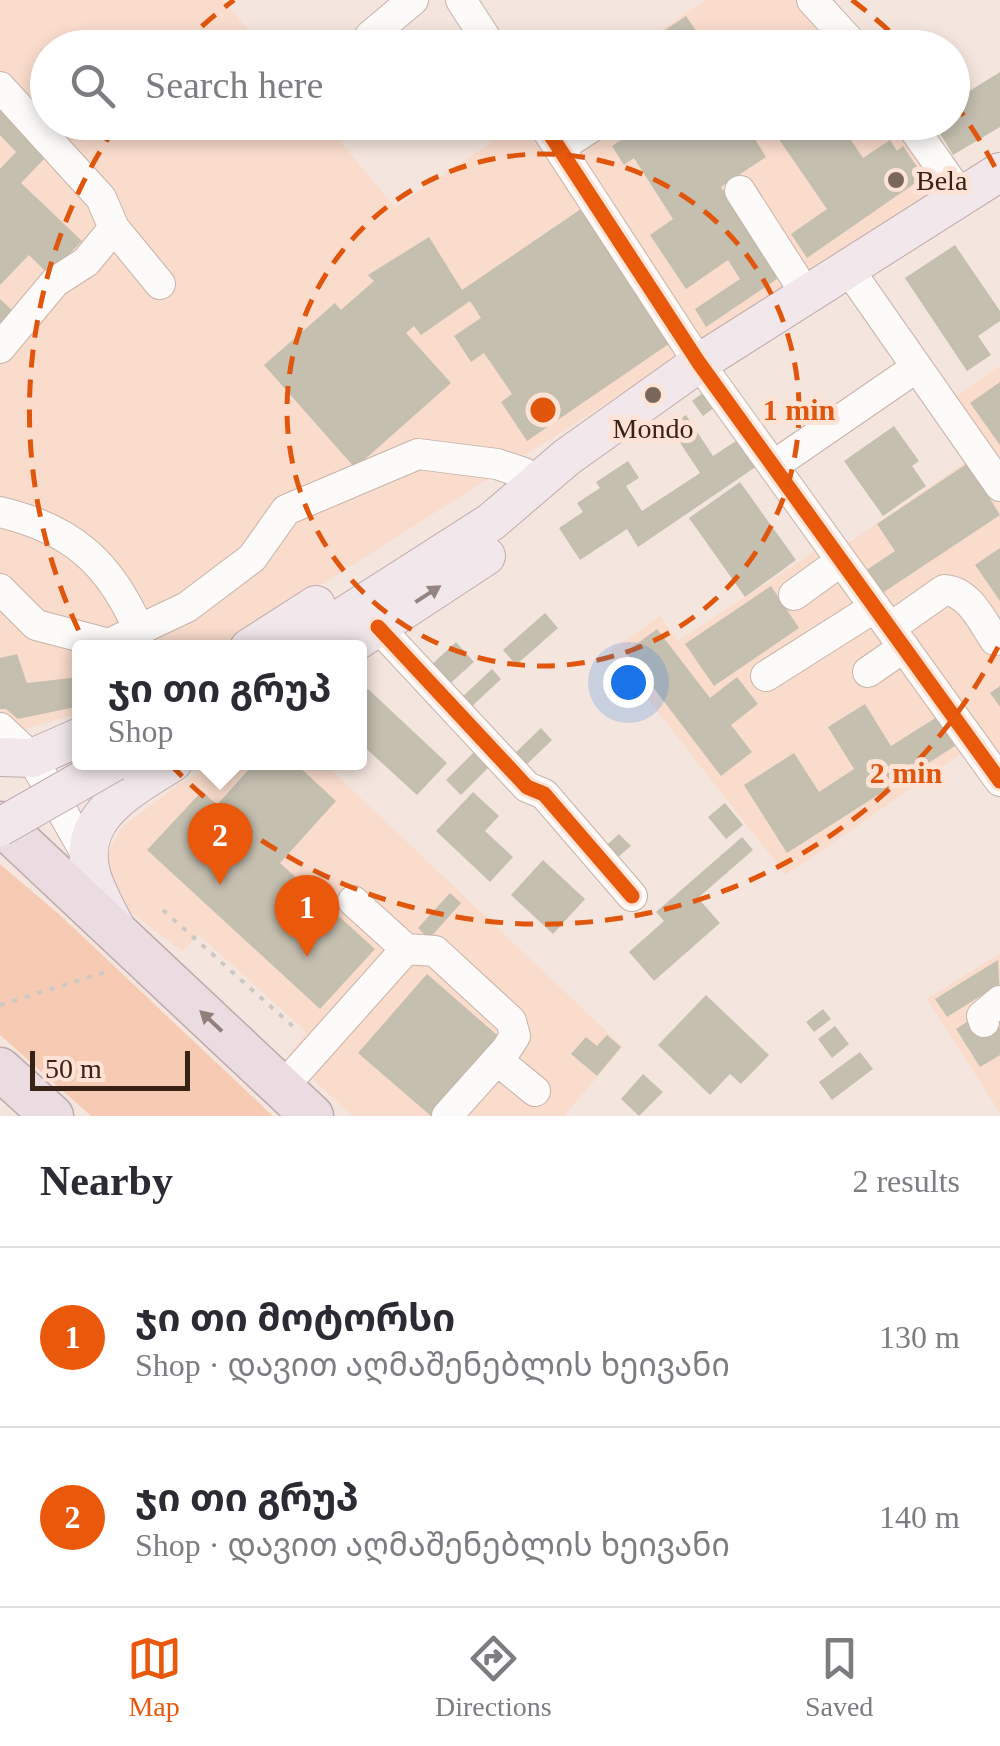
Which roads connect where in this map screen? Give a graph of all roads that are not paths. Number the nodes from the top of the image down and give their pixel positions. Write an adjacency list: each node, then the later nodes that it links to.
1 (413, 0): 4 (street)
2 (461, 0): 5 (street)
3 (812, 0): 6 (street)
4 (377, 30)
5 (480, 30)
6 (840, 30)
7 (0, 87): 8 (street)
8 (30, 120)
9 (48, 140): 17 (street)
10 (553, 140): 13 (street)
11 (571, 140): 13 (street)
12 (922, 140): 16 (street)
13 (558, 148): 22 (street)
14 (1000, 172): 16 (main road)
15 (740, 191): 20 (street)
16 (962, 196): 18 (main road)
17 (114, 228): 19 (street); 21 (street)
18 (847, 267): 20 (main road); 23 (street)
19 (160, 284)
20 (806, 294): 22 (main road)
21 (0, 348)
22 (700, 363): 24 (main road); 25 (street)
23 (917, 367): 25 (street); 27 (street)
24 (567, 458): 26 (main road); 32 (main road, one-way to 24); 38 (main road)
25 (773, 466): 29 (street)
26 (524, 474): 34 (street); 37 (main road)
27 (1000, 486)
28 (0, 512): 34 (street)
29 (842, 560): 31 (street); 33 (street)
30 (0, 589): 35 (street)
31 (794, 594)
32 (378, 627): 39 (main road); 51 (street)
33 (890, 627): 40 (street); 41 (street); 42 (street); 48 (street)
34 (139, 630): 36 (street)
35 (94, 640)
36 (118, 640)
37 (262, 640)
38 (307, 640)
39 (358, 640)
40 (995, 640)
41 (868, 672)
42 (766, 676)
43 (0, 728): 45 (street)
44 (72, 740): 45 (main road)
45 (16, 757): 50 (street)
46 (100, 770): 49 (main road, bridge)
47 (161, 770): 50 (main road)
48 (1000, 781)
49 (0, 825): 54 (highway)
50 (88, 857): 54 (main road)
51 (632, 896)
52 (353, 901): 53 (street)
53 (406, 950): 55 (street); 58 (street)
54 (114, 953): 58 (highway, one-way to 54)
55 (497, 1060): 57 (street); 60 (street)
56 (0, 1069): 59 (highway)
57 (534, 1091)
58 (297, 1102)
59 (52, 1116)
60 (446, 1116)

